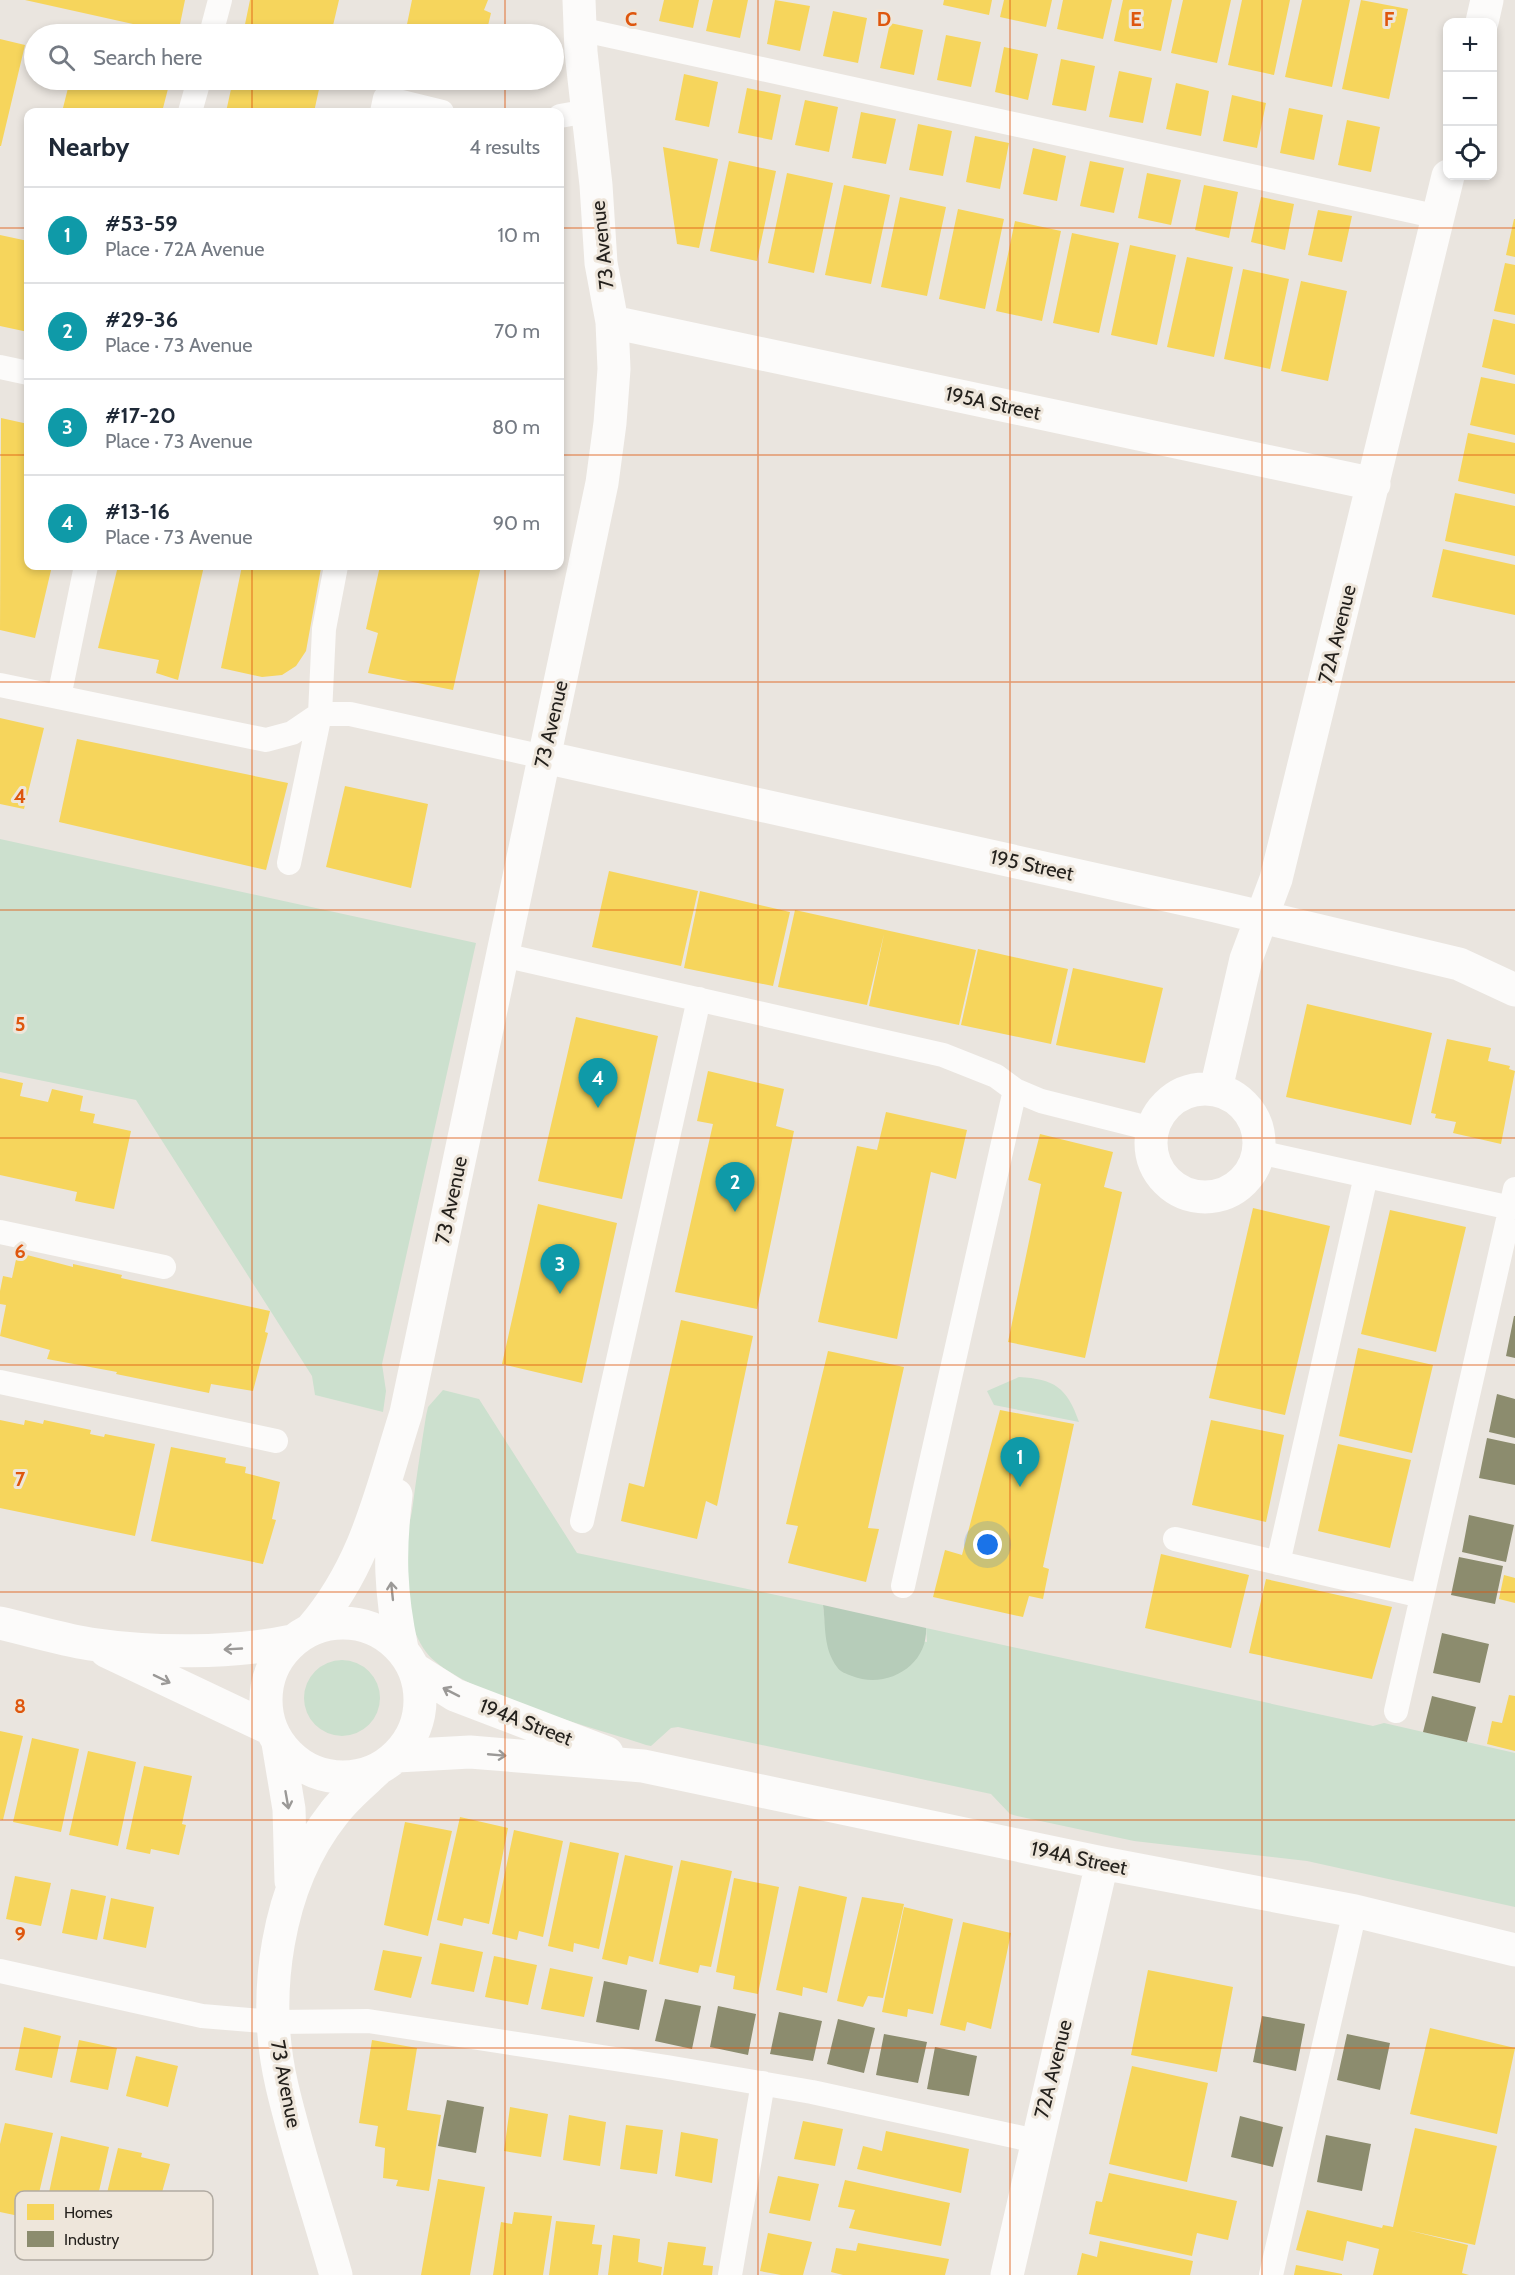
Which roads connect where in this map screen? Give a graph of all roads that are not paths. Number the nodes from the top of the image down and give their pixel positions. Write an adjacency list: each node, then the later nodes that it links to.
1 (220, 0): 5 (lane)
2 (1487, 0): 4 (street)
3 (579, 14): 10 (street, 73 Avenue); 12 (lane)
4 (1483, 18)
5 (214, 24)
6 (196, 90): 7 (lane)
7 (191, 108)
8 (382, 108): 9 (lane)
9 (426, 108)
10 (574, 113): 13 (street, 73 Avenue)
11 (1447, 180): 12 (street, 72A Avenue)
12 (1439, 217): 16 (street, 72A Avenue)
13 (612, 322): 16 (street, 195A Street); 22 (street, 73 Avenue)
14 (0, 368): 15 (lane)
15 (24, 372)
16 (1374, 484): 24 (street, 72A Avenue)
17 (85, 570): 20 (lane)
18 (335, 570): 21 (lane)
19 (0, 685): 20 (lane)
20 (59, 697): 21 (lane)
21 (320, 714): 22 (lane); 23 (lane)
22 (544, 757): 24 (street, 195 Street); 25 (street, 73 Avenue)
23 (289, 863)
24 (1261, 918): 26 (street, 195 Street); 28 (street, 72A Avenue)
25 (503, 955): 27 (lane); 37 (street, 73 Avenue)
26 (1515, 990)
27 (699, 999): 29 (lane); 39 (lane)
28 (1216, 1089): 30 (street); 31 (street)
29 (1015, 1090): 30 (lane); 42 (lane)
30 (1152, 1129): 31 (street)
31 (1259, 1152): 32 (lane)
32 (1366, 1176): 33 (lane); 41 (lane)
33 (1513, 1198): 43 (lane)
34 (0, 1232): 35 (lane)
35 (164, 1267)
36 (0, 1382): 38 (lane)
37 (406, 1413): 45 (street, 73 Avenue); 47 (street, 73 Avenue, one-way to 37)
38 (276, 1441)
39 (582, 1521)
40 (1175, 1539): 41 (lane)
41 (1278, 1563): 43 (lane)
42 (903, 1586)
43 (1422, 1596): 48 (lane)
44 (0, 1623): 46 (street)
45 (302, 1635): 46 (street, one-way to 46); 47 (street); 49 (street)
46 (90, 1644): 49 (street, one-way to 49)
47 (408, 1658): 50 (street); 51 (street, 194A Street, one-way to 47)
48 (1396, 1711)
49 (274, 1736): 50 (street); 53 (street, 73 Avenue, one-way to 53)
50 (386, 1763): 51 (street, 194A Street, one-way to 51); 53 (street, 73 Avenue)
51 (643, 1766): 52 (street, 194A Street)
52 (1102, 1863): 54 (street, 194A Street); 59 (street, 72A Avenue)
53 (291, 1888): 57 (street, 73 Avenue)
54 (1355, 1911): 55 (street, 194A Street); 63 (lane)
55 (1515, 1950)
56 (0, 1971): 57 (lane)
57 (275, 2022): 58 (lane); 60 (street, 73 Avenue)
58 (763, 2083): 59 (lane); 61 (lane)
59 (1036, 2141): 62 (street, 72A Avenue)
60 (336, 2275)
61 (730, 2275)
62 (1007, 2275)
63 (1271, 2275)

